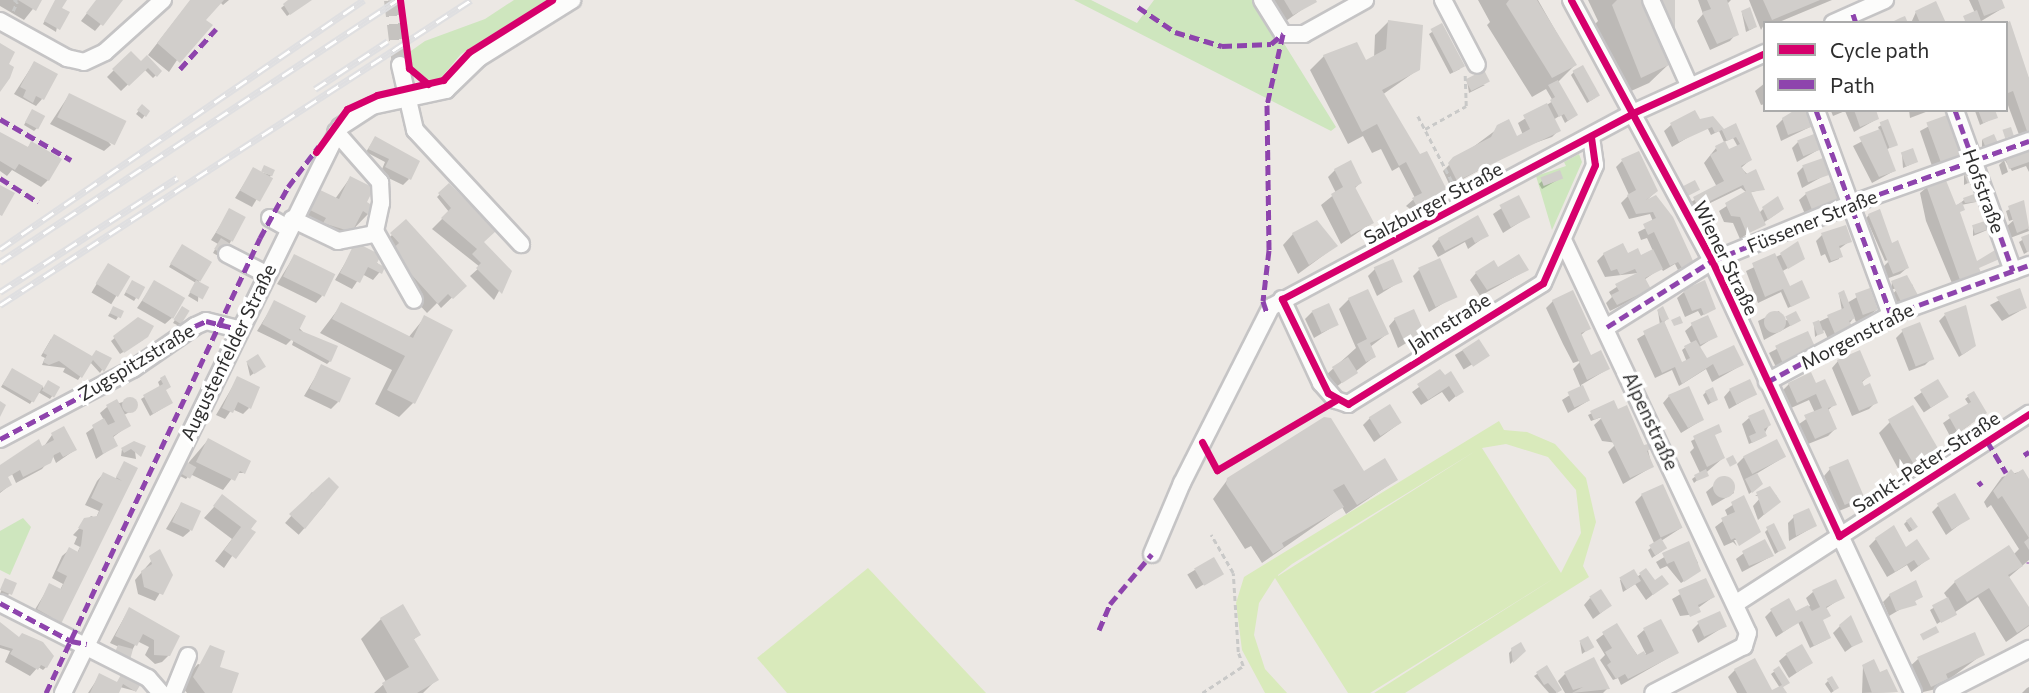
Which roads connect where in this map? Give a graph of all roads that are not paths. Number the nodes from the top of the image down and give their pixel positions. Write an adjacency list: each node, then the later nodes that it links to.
1 (163, 0): 10 (street)
2 (572, 0): 15 (street, Augustenfelder Straße)
3 (1262, 0): 4 (street)
4 (1365, 0)
5 (1443, 0): 13 (street)
6 (1571, 0): 18 (street, Wiener Straße)
7 (1651, 0): 14 (street)
8 (1885, 0): 9 (street)
9 (1855, 18)
10 (0, 21)
11 (1763, 54): 14 (street)
12 (400, 65): 15 (street)
13 (1477, 65)
14 (1690, 87): 18 (street)
15 (405, 99): 19 (street, Augustenfelder Straße); 28 (street)
16 (1817, 112): 23 (street)
17 (1956, 112): 22 (street, Hofstraße)
18 (1635, 113): 20 (street); 30 (street, Wiener Straße)
19 (336, 132): 25 (street, Augustenfelder Straße); 26 (street)
20 (1588, 138): 27 (street, Jahnstraße); 34 (street, Salzburger Straße)
21 (2029, 141): 22 (street, Füssener Straße)
22 (1973, 161): 23 (street, Füssener Straße); 32 (street, Hofstraße)
23 (1851, 204): 30 (street, Füssener Straße); 36 (street)
24 (270, 219): 25 (street)
25 (290, 223): 26 (street); 33 (street, Augustenfelder Straße)
26 (375, 234): 35 (street)
27 (1563, 240): 34 (street, Jahnstraße); 37 (street, Alpenstraße)
28 (521, 244)
29 (227, 254): 33 (street)
30 (1712, 261): 37 (street, Füssener Straße); 39 (street, Wiener Straße)
31 (2029, 265): 32 (street, Morgenstraße)
32 (2013, 271): 36 (street, Morgenstraße)
33 (266, 274): 38 (street, Augustenfelder Straße)
34 (1282, 299): 43 (street)
35 (414, 300)
36 (1891, 315): 39 (street, Morgenstraße)
37 (1607, 327): 45 (street, Alpenstraße)
38 (239, 329): 41 (street, Zugspitzstraße); 46 (street, Augustenfelder Straße)
39 (1767, 382): 42 (street, Wiener Straße)
40 (2029, 414): 42 (street, Sankt-Peter-Straße)
41 (0, 439)
42 (1839, 536): 45 (street, Sankt-Peter-Straße); 53 (street, Wiener Straße)
43 (1152, 554)
44 (0, 603): 46 (street)
45 (1735, 604): 52 (street, Alpenstraße)
46 (88, 644): 49 (street, Augustenfelder Straße); 50 (street)
47 (2029, 649): 54 (street)
48 (188, 656): 51 (street)
49 (63, 693)
50 (161, 693)
51 (173, 693)
52 (1653, 693)
53 (1913, 693)
54 (1943, 693)

